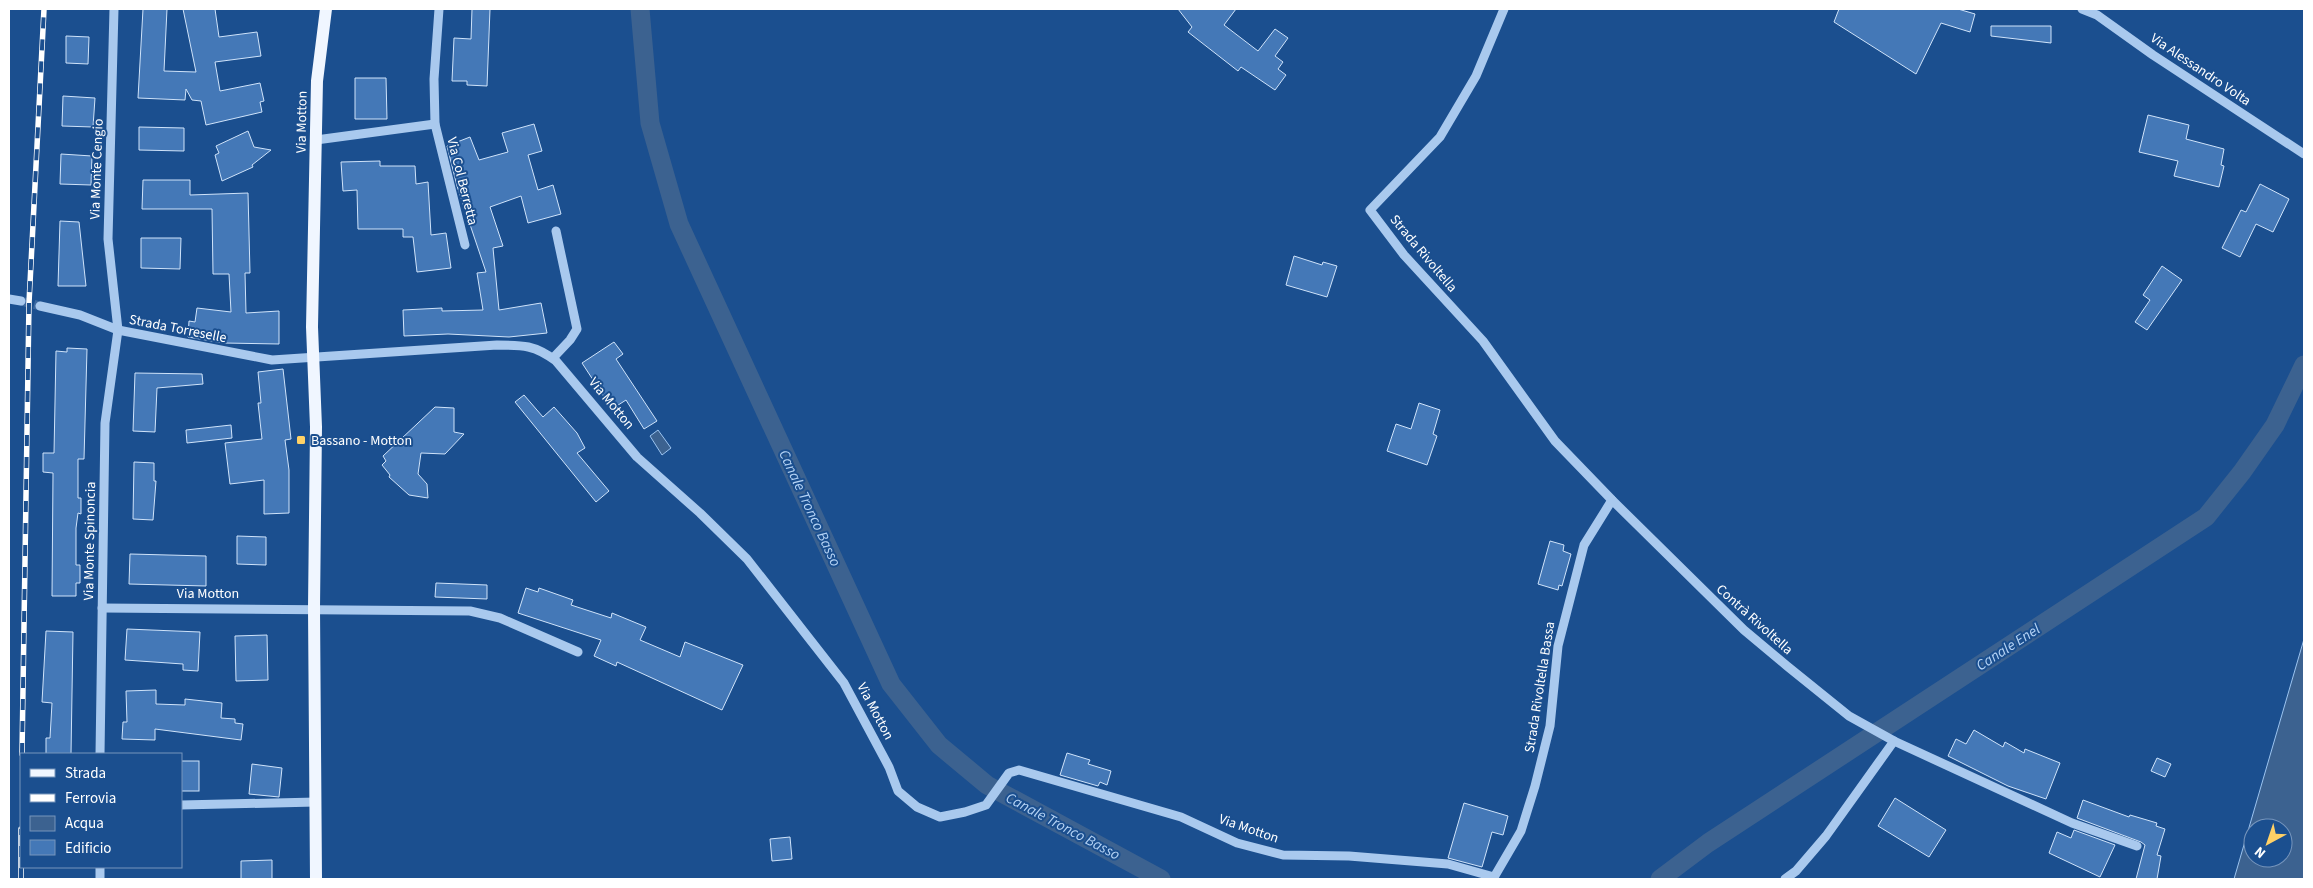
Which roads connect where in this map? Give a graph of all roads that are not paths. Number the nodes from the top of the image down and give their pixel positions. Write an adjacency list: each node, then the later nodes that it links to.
1 (114, 9): 14 (street, Via Monte Cengio)
2 (326, 9): 7 (main road, Via Motton)
3 (439, 9): 6 (street, Via Col Berretta)
4 (1504, 9): 17 (street, Strada Rivoltella)
5 (2082, 9): 8 (street, Via Alessandro Volta)
6 (434, 124): 7 (street, Via Col Berretta); 10 (street, Via Col Berretta)
7 (316, 140): 15 (main road, Via Motton)
8 (2304, 154)
9 (556, 231): 16 (street)
10 (465, 245)
11 (9, 299): 12 (street)
12 (21, 301)
13 (40, 306): 14 (street, Strada Torreselle)
14 (118, 330): 15 (street, Strada Torreselle); 18 (street, Via Monte Spinoncia)
15 (315, 356): 16 (street, Via Motton); 19 (main road, Via Motton)
16 (553, 358): 26 (street, Via Motton)
17 (1612, 500): 21 (street, Contrà Rivoltella); 26 (street, Strada Rivoltella Bassa)
18 (102, 608): 19 (street, Via Motton); 22 (street, Via Monte Spinoncia)
19 (314, 608): 20 (street); 23 (main road, Via Motton)
20 (578, 652)
21 (1894, 741): 25 (street, Contrà Rivoltella); 28 (street)
22 (100, 753)
23 (316, 802): 24 (street); 27 (main road, Via Motton)
24 (182, 805)
25 (2137, 846)
26 (1493, 878)
27 (316, 879)
28 (1785, 879)

